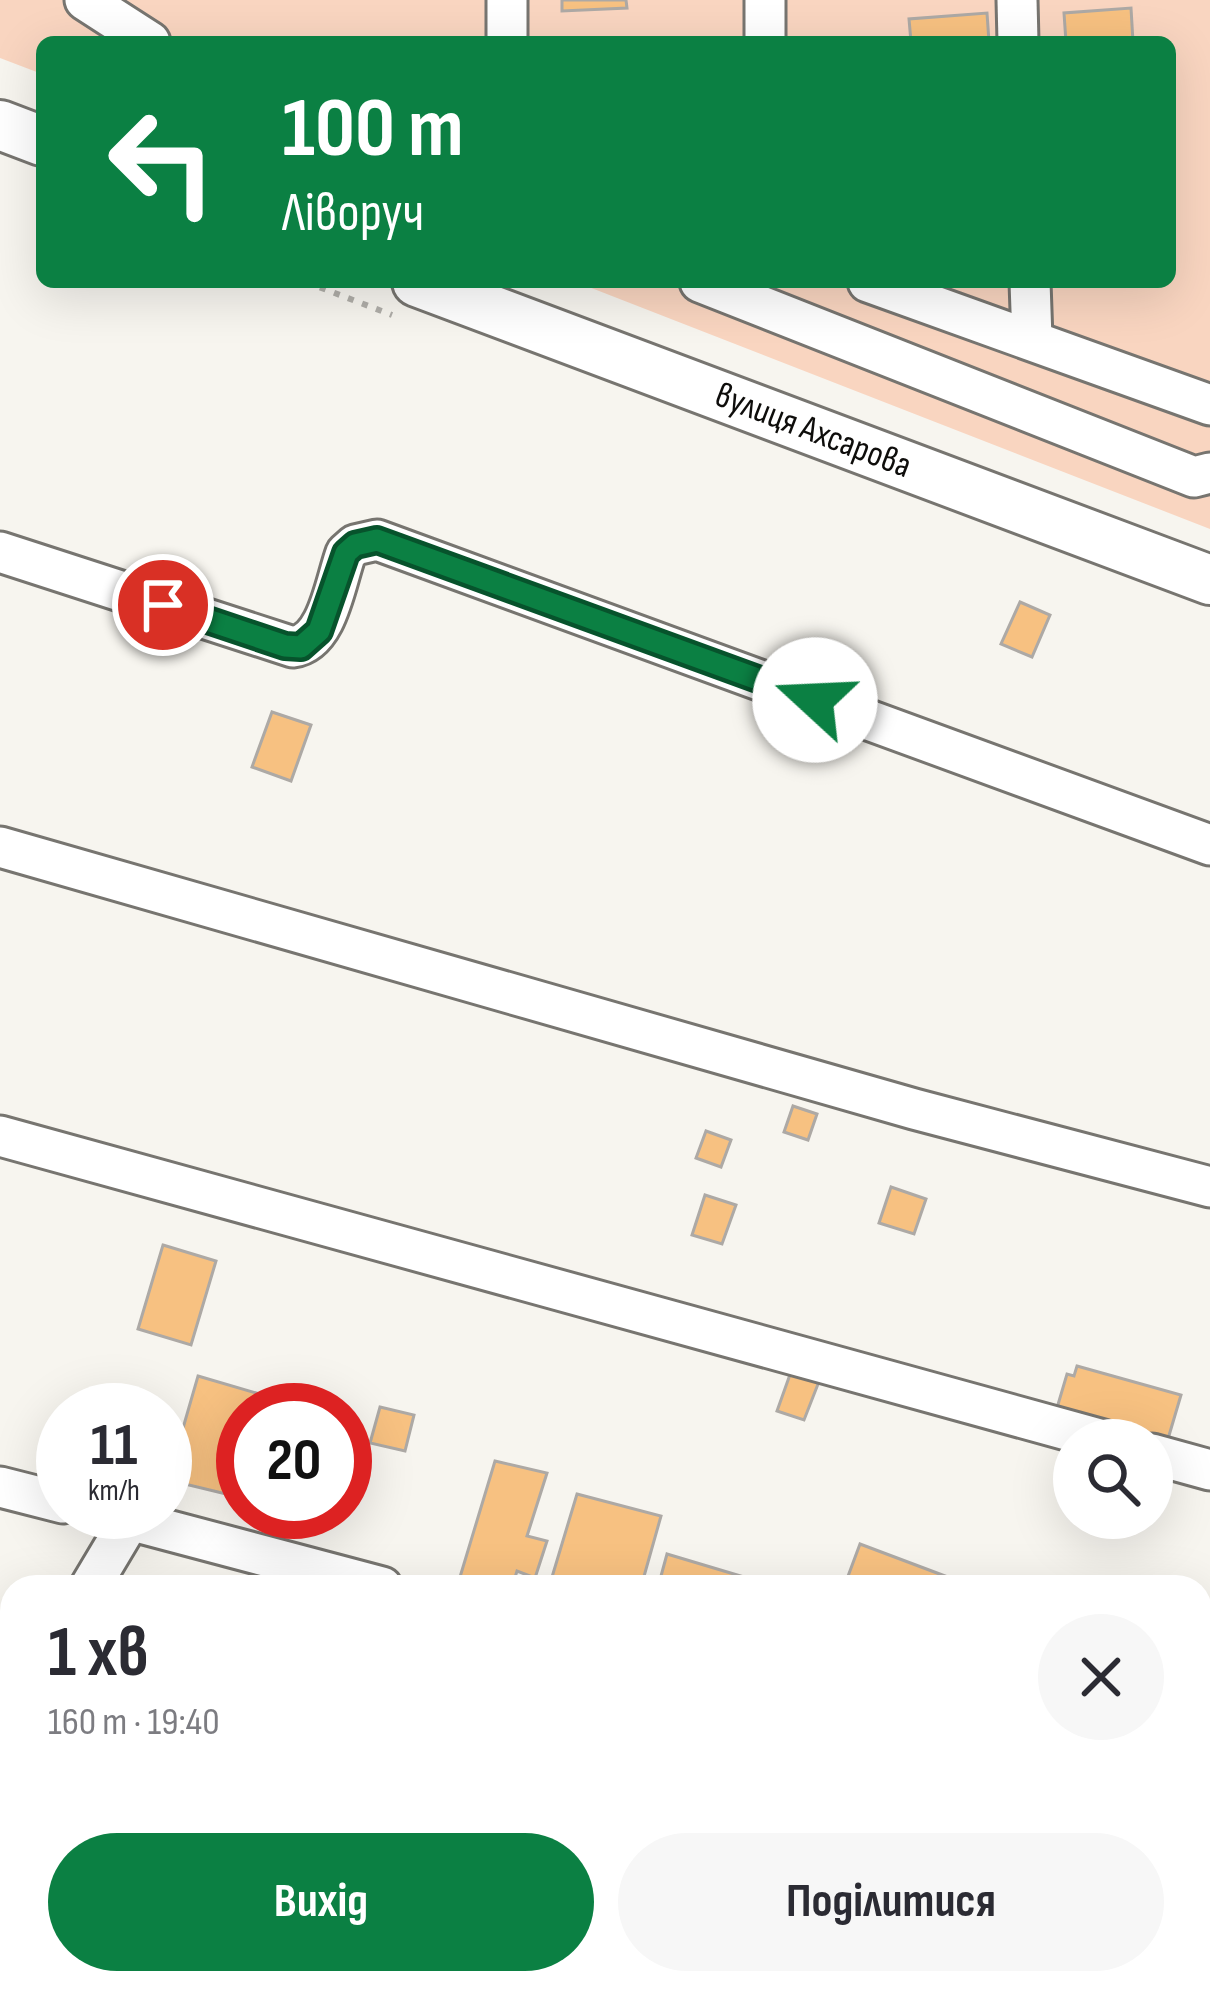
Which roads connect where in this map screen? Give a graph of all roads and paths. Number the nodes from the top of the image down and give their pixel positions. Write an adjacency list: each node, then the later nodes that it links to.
1 (86, 0): 5 (street)
2 (507, 0): 6 (street)
3 (764, 0): 7 (street)
4 (1016, 0): 8 (street)
5 (142, 36)
6 (507, 36)
7 (765, 36)
8 (1018, 36)
9 (0, 125): 10 (main road)
10 (36, 139)
11 (433, 288): 19 (main road, вулиця Ахсарова)
12 (715, 288): 17 (street)
13 (885, 288): 15 (street)
14 (1030, 288): 15 (street)
15 (1032, 339): 16 (street)
16 (1210, 405)
17 (1210, 472)
18 (0, 552): 20 (street)
19 (1210, 580)
20 (1210, 845)
21 (0, 848): 23 (street)
22 (0, 1136): 24 (street)
23 (1210, 1187)
24 (1053, 1426)
25 (1173, 1460): 26 (street)
26 (1210, 1470)
27 (0, 1487): 28 (street)
28 (36, 1496)
29 (106, 1539): 32 (street)
30 (182, 1539): 31 (street)
31 (276, 1571)
32 (94, 1575)

